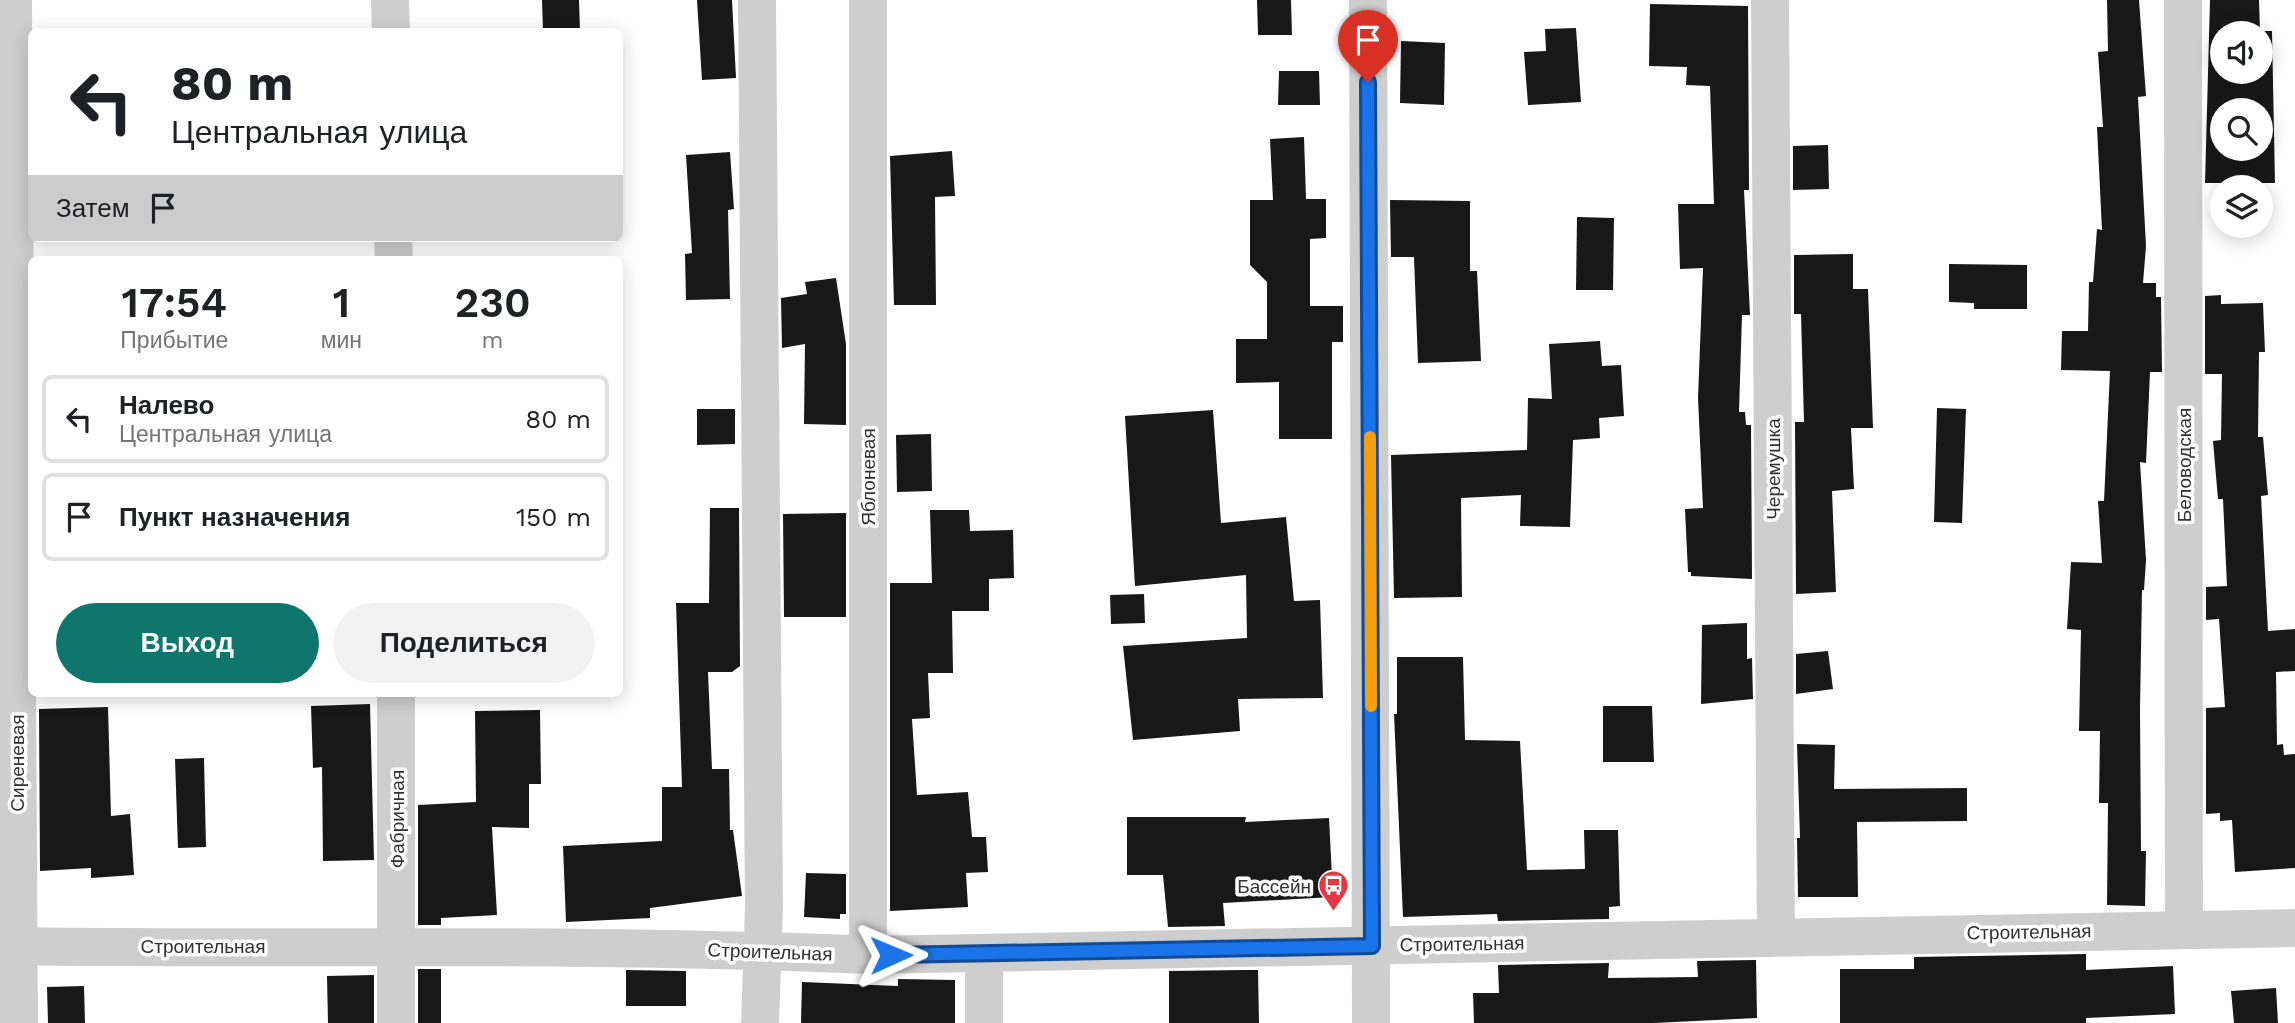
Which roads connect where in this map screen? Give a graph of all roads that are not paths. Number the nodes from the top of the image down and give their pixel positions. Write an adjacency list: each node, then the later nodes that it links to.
1 (13, 0): 13 (street, Сиреневая)
2 (390, 0): 8 (street)
3 (757, 0): 16 (street)
4 (867, 0): 18 (street, Яблоневая)
5 (1368, 0): 15 (street)
6 (1770, 0): 12 (street, Черемушка)
7 (2183, 0): 11 (street, Беловодская)
8 (391, 28)
9 (397, 697): 14 (street, Фабричная)
10 (2295, 928): 11 (street, Строительная)
11 (2185, 930): 12 (street, Строительная)
12 (1776, 937): 15 (street, Строительная)
13 (9, 946): 14 (street, Строительная); 19 (street, Сиреневая)
14 (397, 946): 16 (street, Строительная); 20 (street, Фабричная)
15 (1372, 946): 17 (street, Строительная); 23 (street)
16 (762, 950): 18 (street, Строительная); 21 (street)
17 (984, 953): 18 (street, Строительная); 22 (street)
18 (868, 955)
19 (19, 1023)
20 (396, 1023)
21 (760, 1023)
22 (984, 1023)
23 (1371, 1023)

